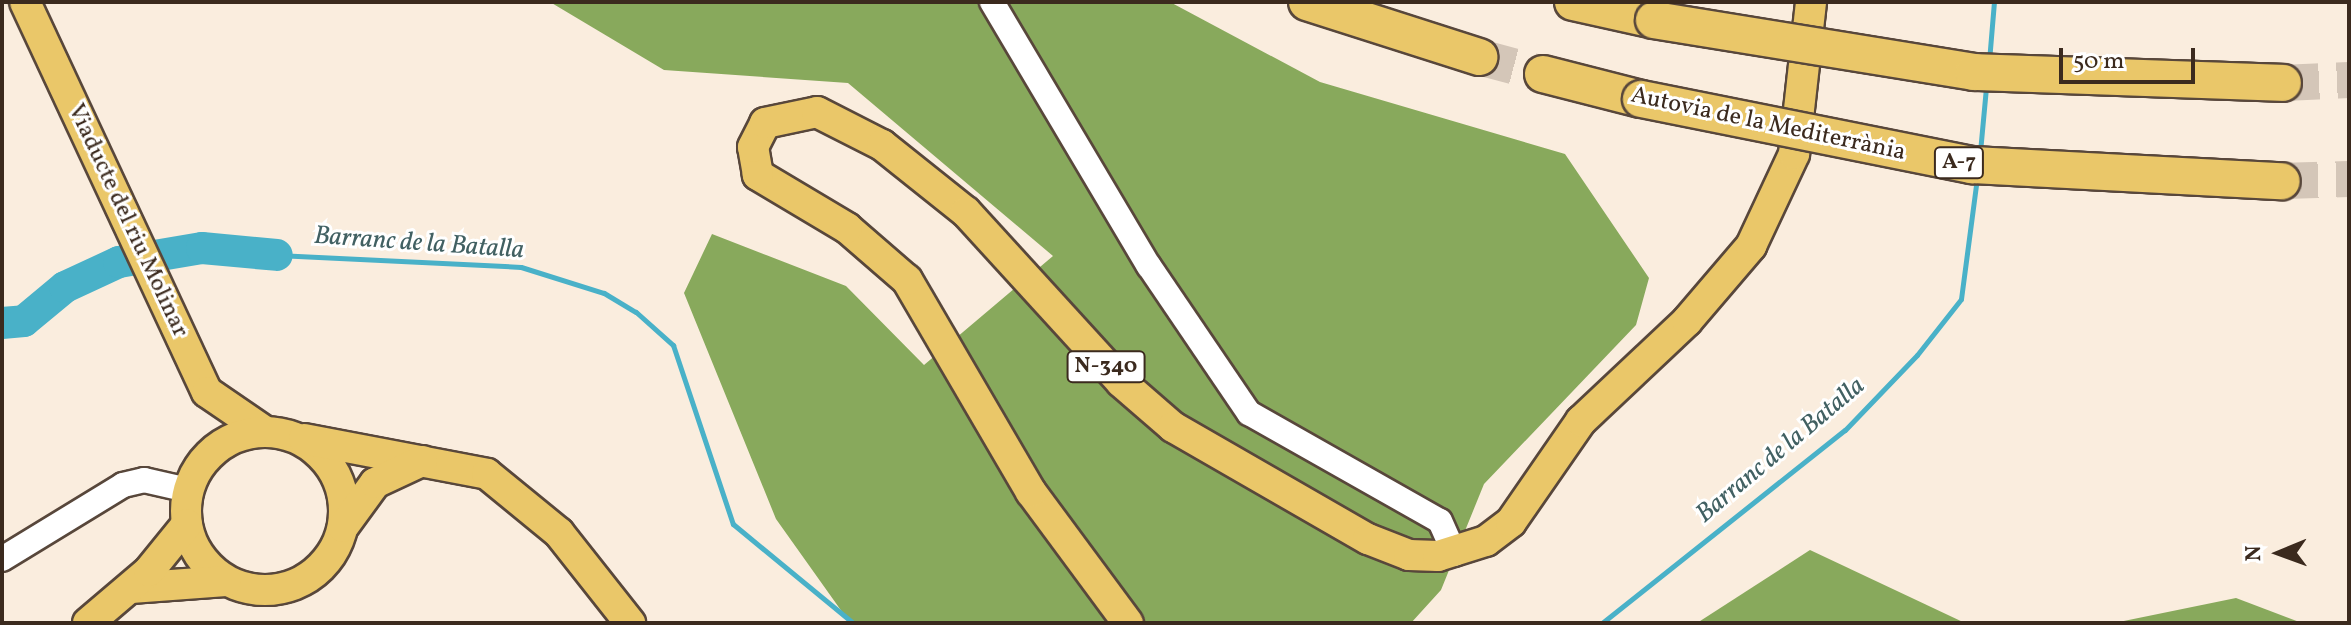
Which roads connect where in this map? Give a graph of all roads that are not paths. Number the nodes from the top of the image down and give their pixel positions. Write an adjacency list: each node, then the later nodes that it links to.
1 (25, 2): 10 (main road, Viaducte del riu Molinar)
2 (992, 2): 17 (street)
3 (1307, 2): 6 (highway)
4 (1573, 2): 8 (highway, bridge)
5 (1811, 2): 17 (main road, N-340)
6 (1479, 57)
7 (1543, 74): 9 (highway, Autovia de la Mediterrània / A-7, bridge)
8 (2283, 83)
9 (2282, 181)
10 (199, 378): 11 (main road); 14 (main road)
11 (264, 431): 12 (main road); 14 (main road)
12 (298, 438): 13 (main road); 16 (main road)
13 (431, 458): 16 (main road); 22 (main road)
14 (195, 477): 15 (main road); 18 (street)
15 (187, 524): 19 (main road); 20 (main road)
16 (343, 527): 19 (main road)
17 (1455, 554): 23 (main road, N-340)
18 (2, 559)
19 (226, 581): 20 (main road)
20 (131, 588): 21 (main road)
21 (88, 623)
22 (630, 623)
23 (1128, 623)

